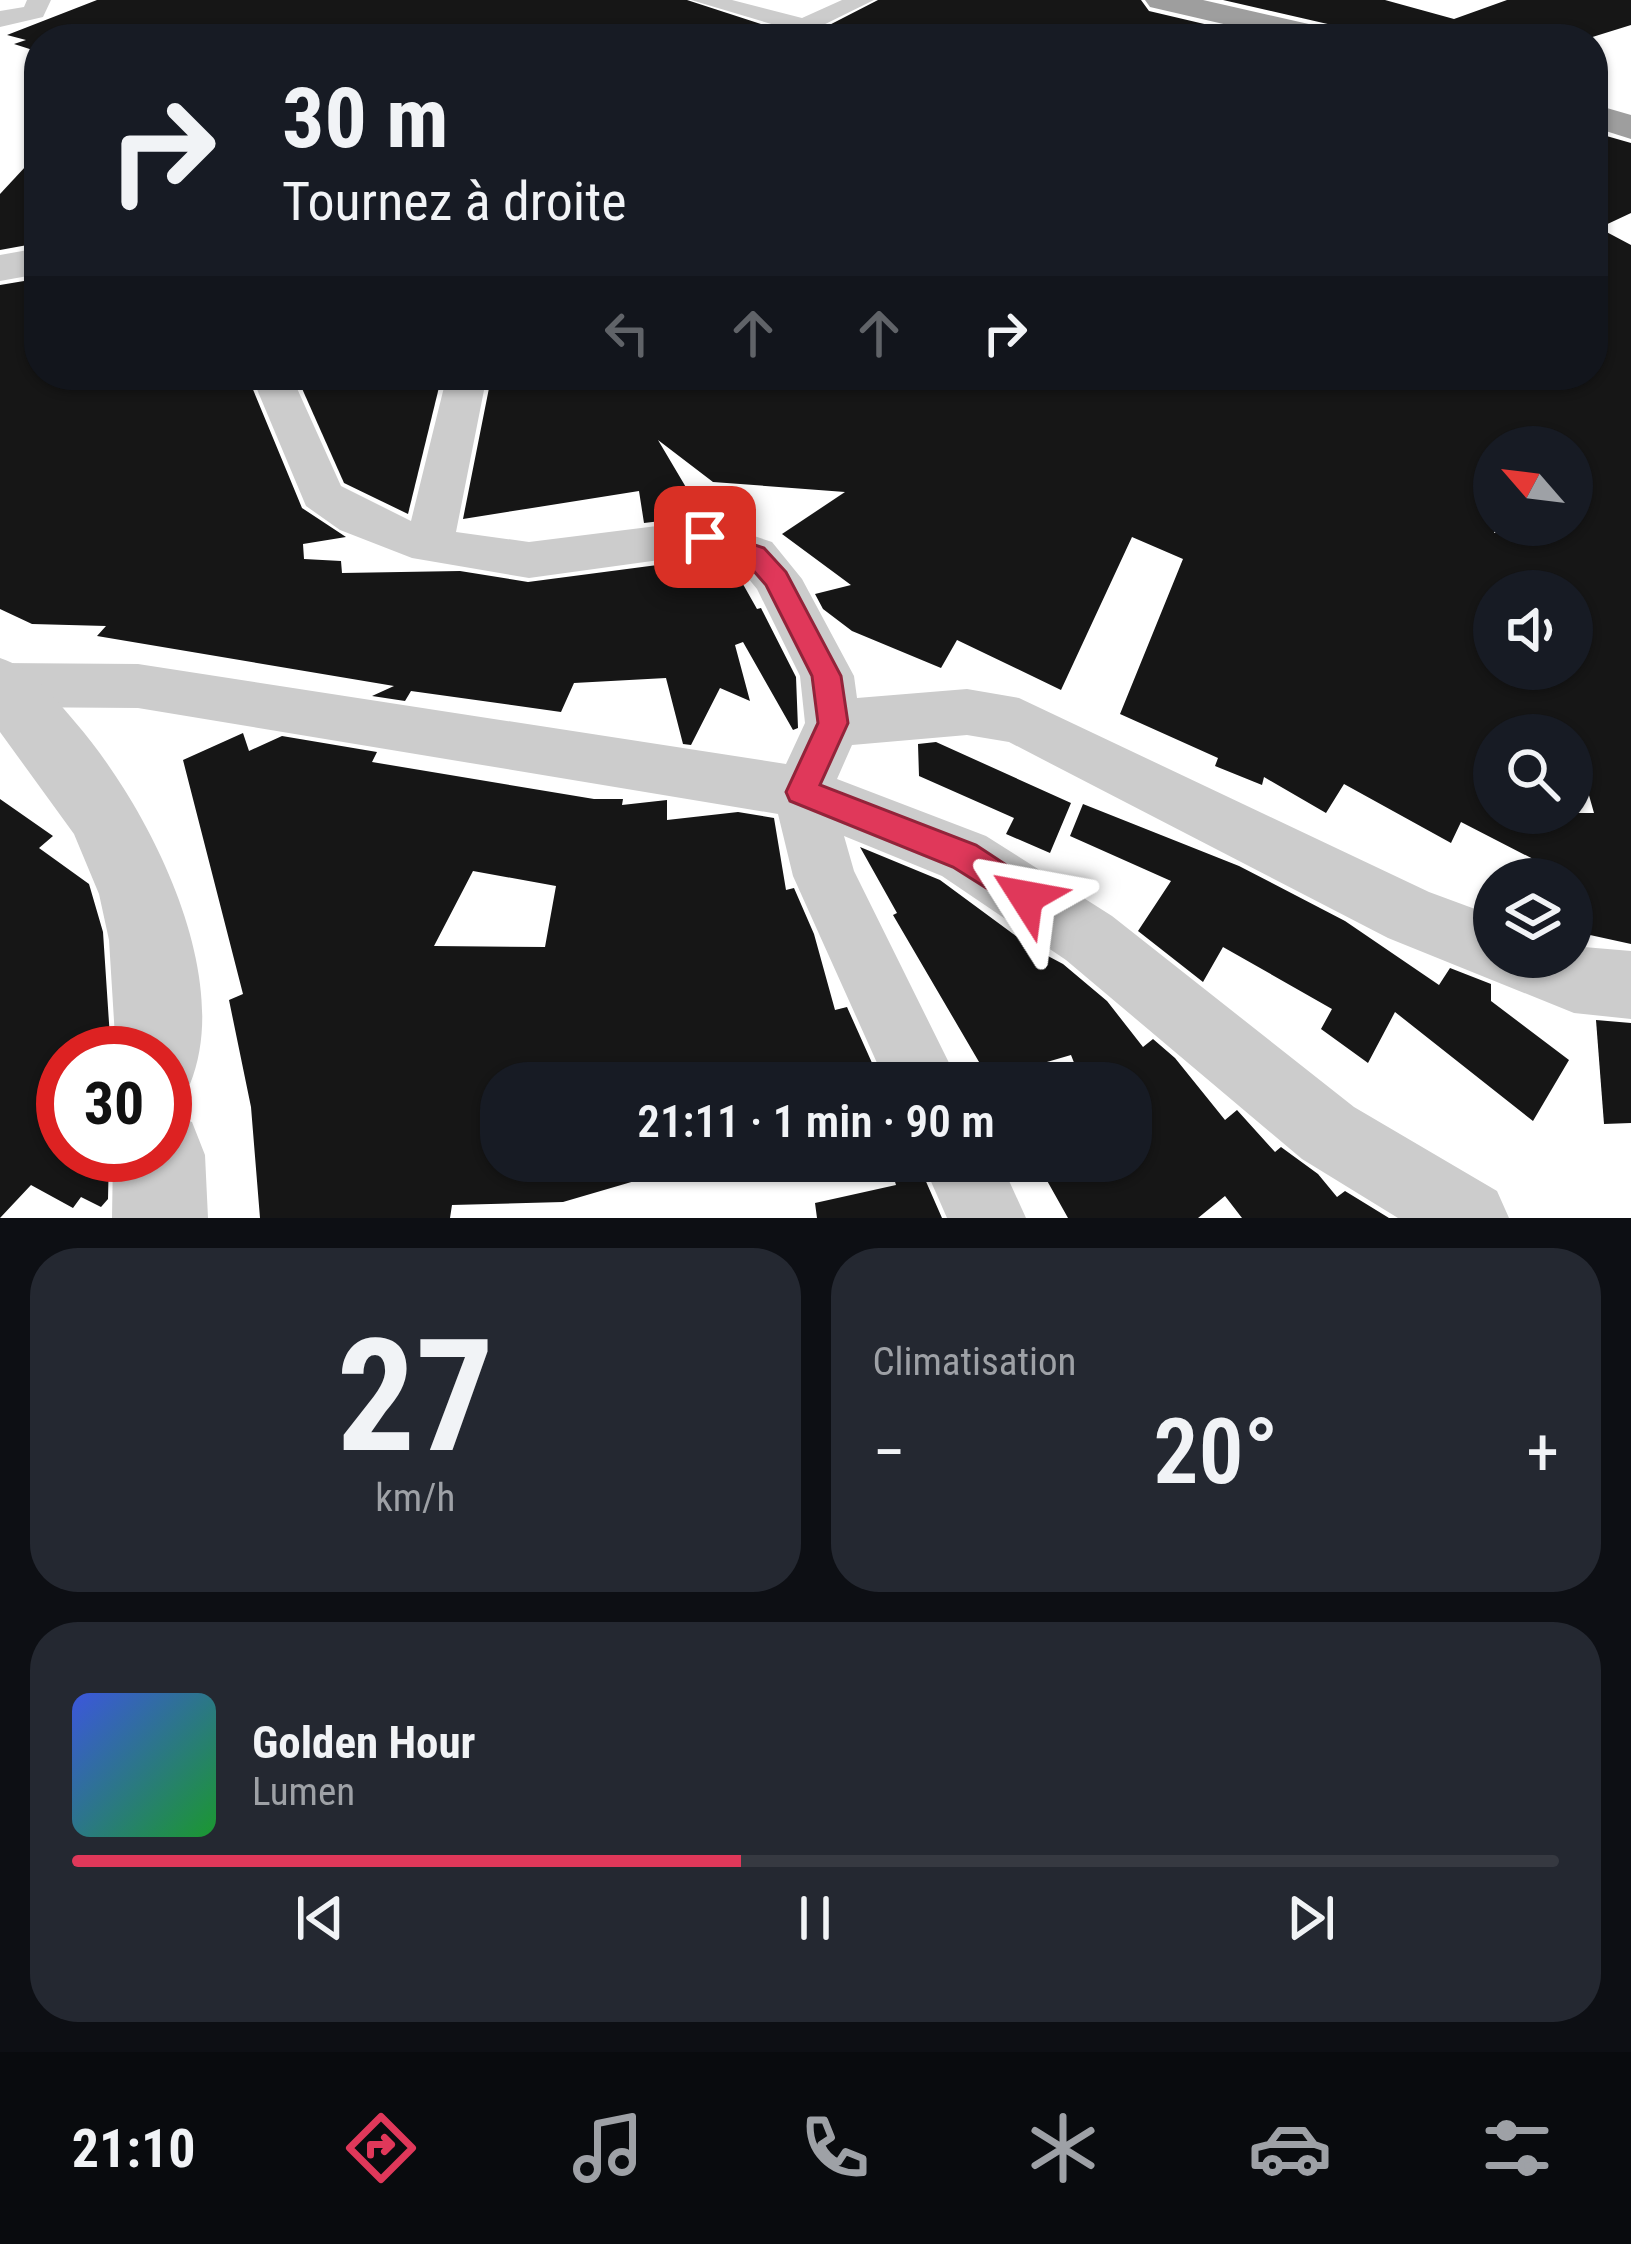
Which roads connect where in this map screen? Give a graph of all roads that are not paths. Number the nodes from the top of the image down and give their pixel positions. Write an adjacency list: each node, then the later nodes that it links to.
1 (39, 0): 5 (street)
2 (704, 0): 6 (street)
3 (862, 0): 7 (street)
4 (1161, 0): 8 (highway)
5 (0, 19)
6 (798, 24)
7 (810, 24)
8 (1266, 24)
9 (277, 390): 11 (street)
10 (464, 390): 11 (street)
11 (429, 546): 13 (street)
12 (0, 685): 14 (street); 18 (street)
13 (833, 723): 14 (street); 15 (street)
14 (802, 792): 19 (street); 24 (street)
15 (1473, 940)
16 (1569, 978): 17 (street)
17 (1631, 985)
18 (158, 1026)
19 (913, 1062)
20 (160, 1182): 22 (street)
21 (970, 1182): 23 (street)
22 (160, 1218)
23 (987, 1218)
24 (1470, 1218)

